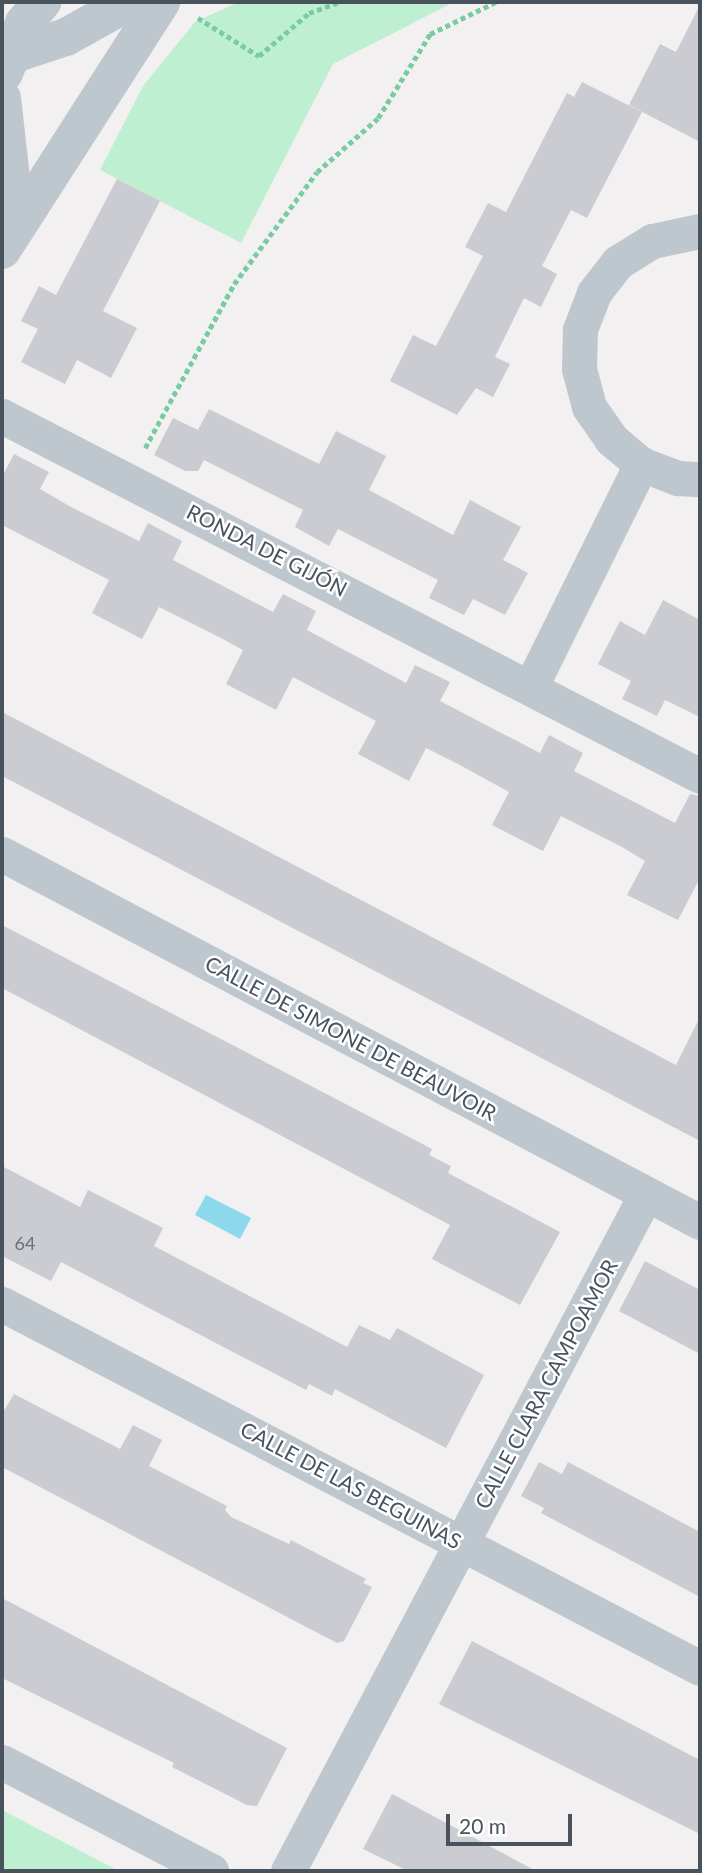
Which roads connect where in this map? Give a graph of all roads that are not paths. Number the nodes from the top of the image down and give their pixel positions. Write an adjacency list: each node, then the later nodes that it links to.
1 (10, 2): 4 (street)
2 (42, 2): 6 (street)
3 (130, 2): 6 (street)
4 (2, 5)
5 (178, 9): 10 (street)
6 (4, 65)
7 (2, 98): 8 (street)
8 (2, 117): 10 (street)
9 (700, 231): 12 (street)
10 (9, 237)
11 (2, 416): 14 (street, RONDA DE GIJÓN)
12 (641, 464): 13 (street); 14 (street)
13 (700, 479)
14 (531, 686): 15 (street, RONDA DE GIJÓN)
15 (700, 776)
16 (2, 854): 17 (street, CALLE DE SIMONE DE BEAUVOIR)
17 (646, 1194): 18 (street, CALLE DE SIMONE DE BEAUVOIR); 20 (street, CALLE CLARA CAMPOAMOR)
18 (700, 1222)
19 (2, 1304): 20 (street, CALLE DE LAS BEGUINAS)
20 (462, 1543): 21 (street, CALLE DE LAS BEGUINAS); 24 (street, CALLE CLARA CAMPOAMOR)
21 (700, 1668)
22 (2, 1762): 23 (street)
23 (211, 1871)
24 (288, 1871)

